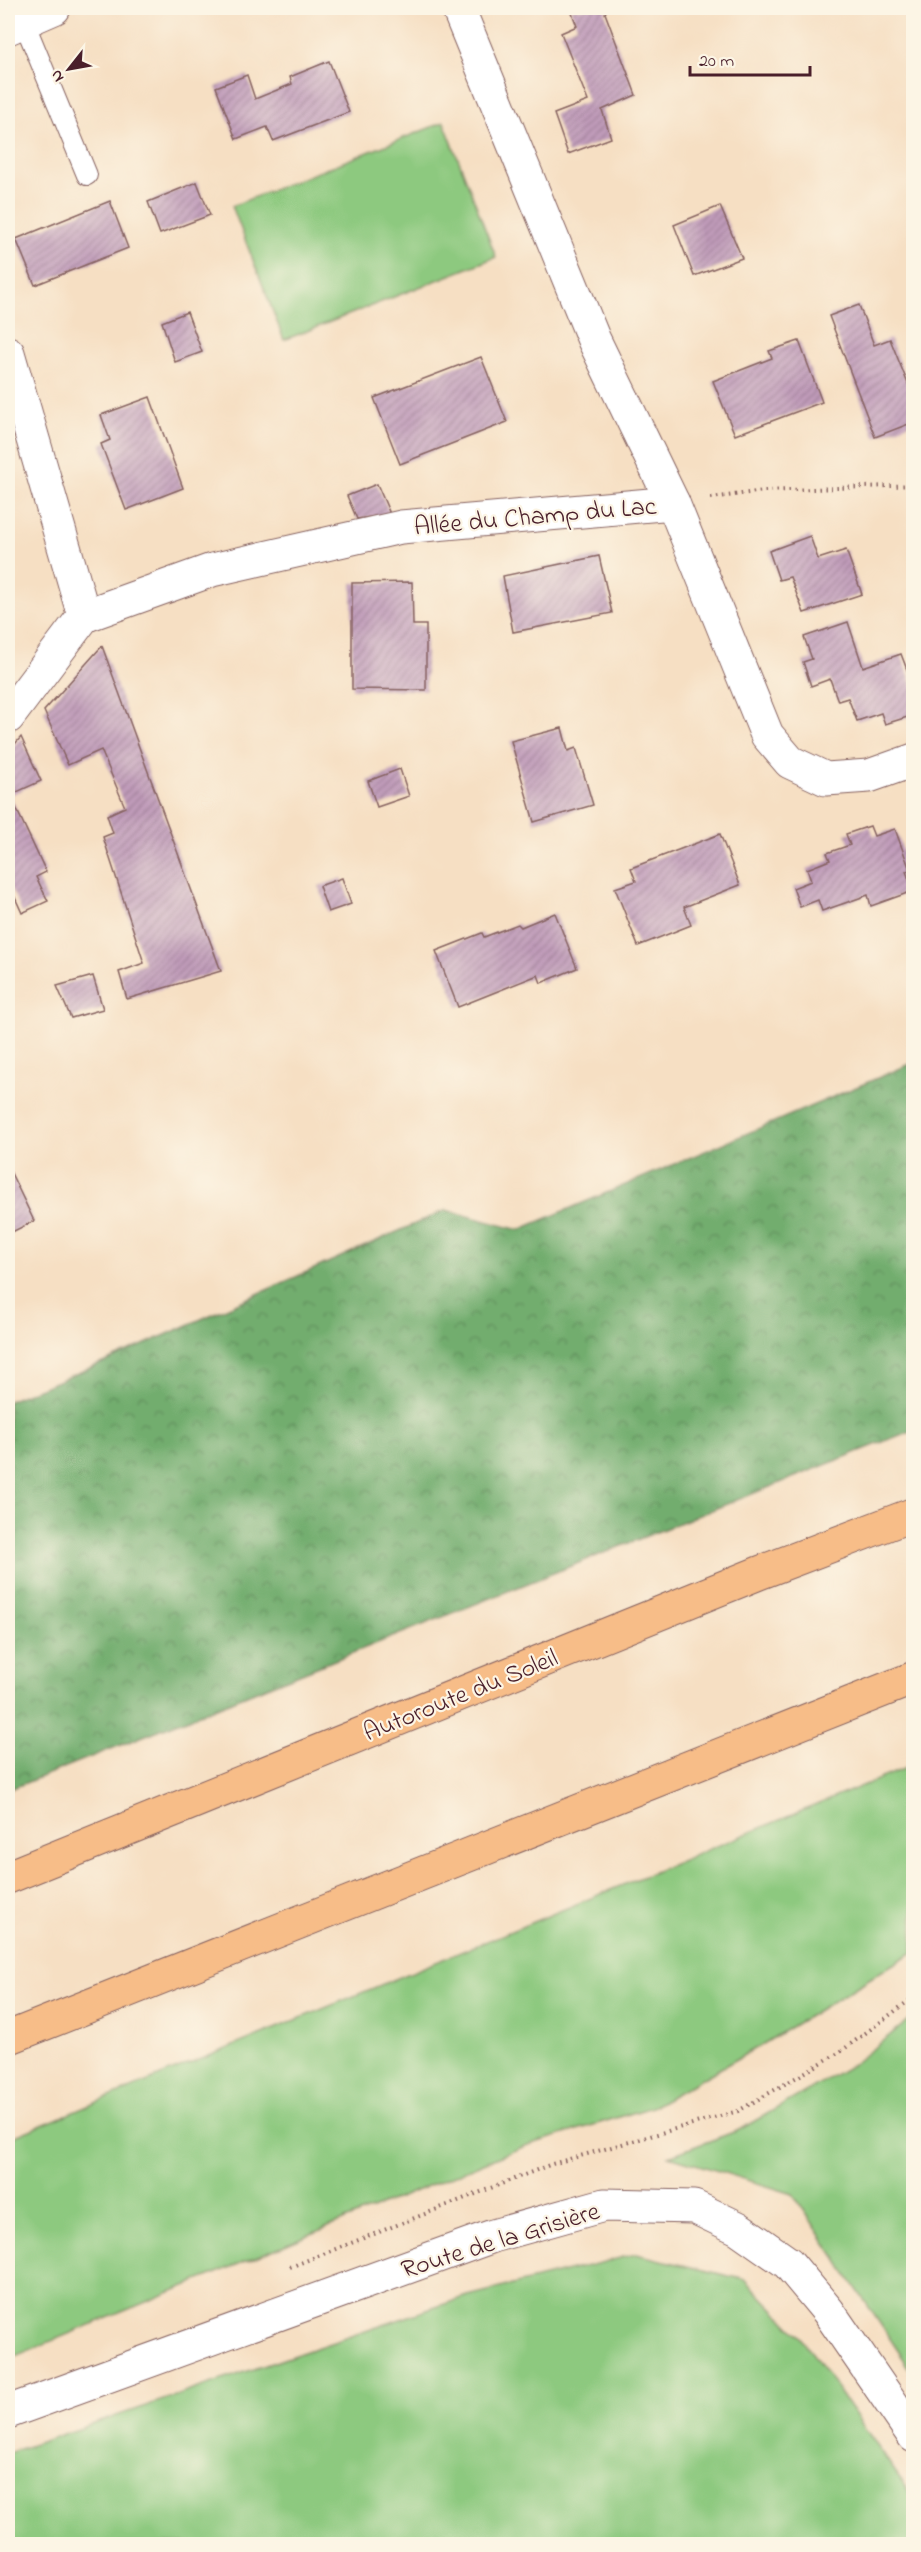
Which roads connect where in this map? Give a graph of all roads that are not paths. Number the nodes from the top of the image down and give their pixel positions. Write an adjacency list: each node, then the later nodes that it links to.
1 (54, 8): 3 (street)
2 (458, 8): 6 (street, Allée du Champ du Lac)
3 (16, 25): 4 (lane)
4 (87, 175)
5 (8, 353): 7 (street)
6 (674, 503): 7 (street, Allée du Champ du Lac); 9 (street)
7 (84, 616): 8 (street)
8 (8, 717)
9 (914, 760)
10 (914, 1514): 12 (highway, Autoroute du Soleil)
11 (914, 1678): 13 (highway)
12 (8, 1877)
13 (8, 2038)
14 (8, 2412): 15 (street, Route de la Grisière)
15 (914, 2436)

